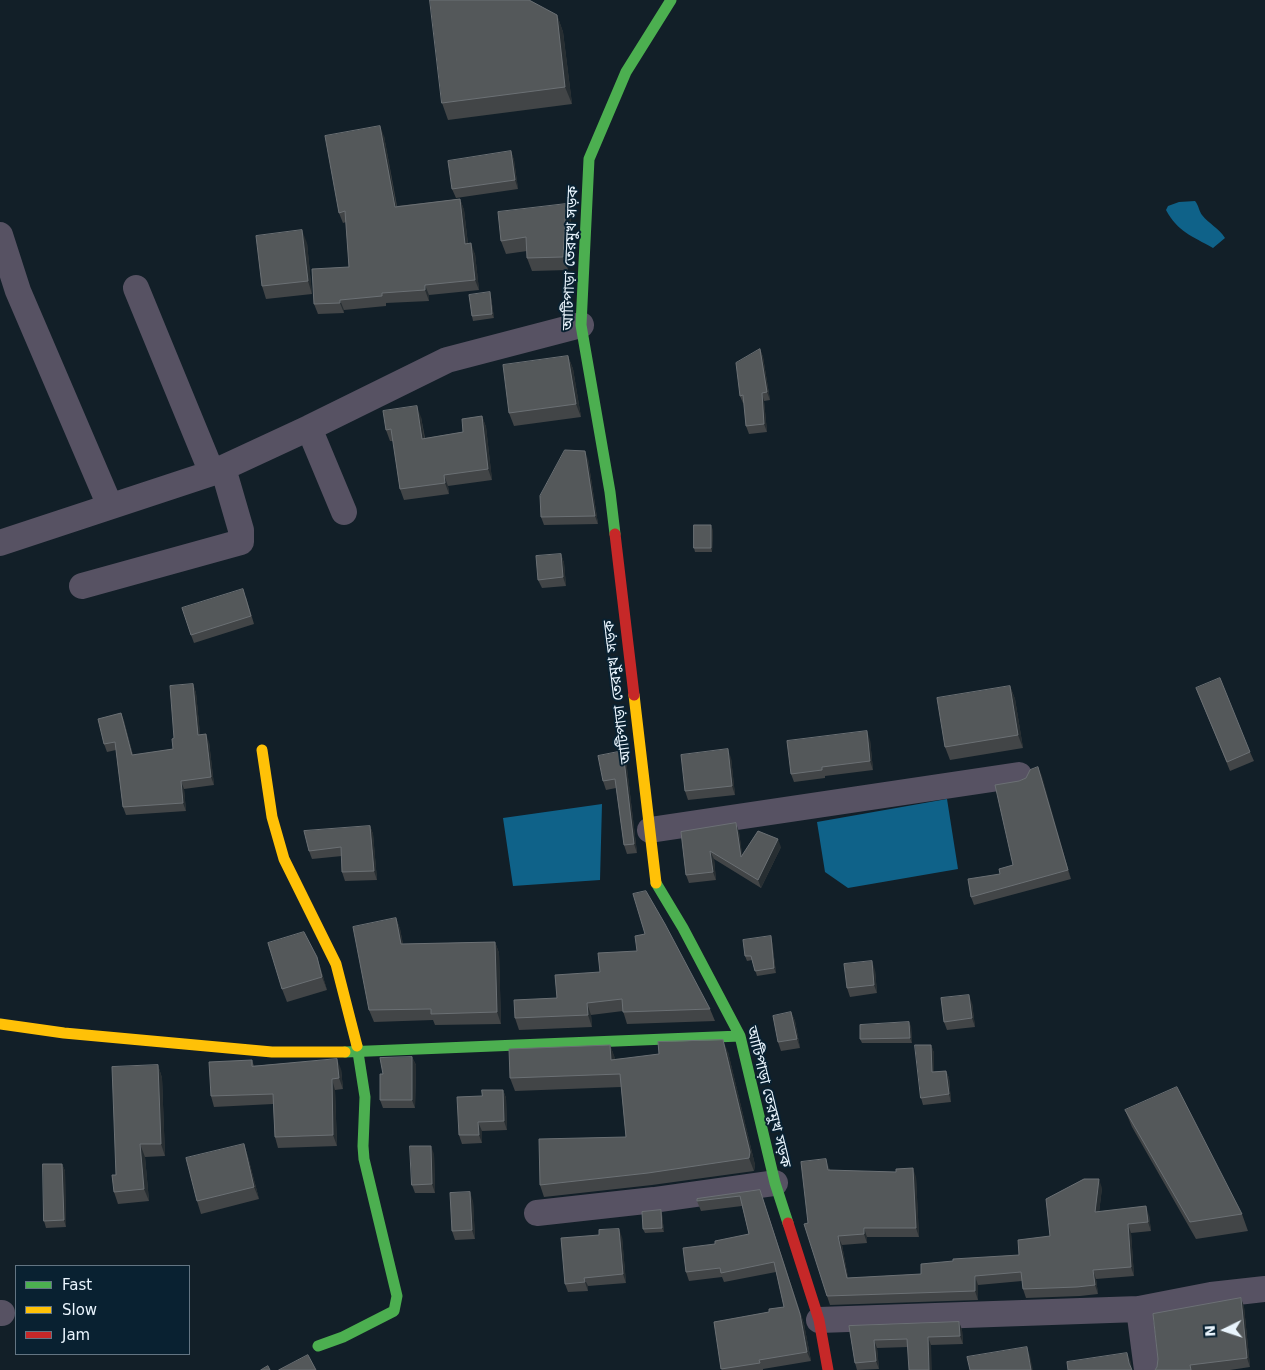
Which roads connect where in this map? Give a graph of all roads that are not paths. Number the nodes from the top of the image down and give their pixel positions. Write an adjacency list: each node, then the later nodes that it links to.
1 (671, 0): 4 (main road, আটিপাড়া তেরমুখ সড়ক)
2 (0, 235): 7 (street)
3 (136, 288): 6 (street)
4 (581, 325): 5 (street); 13 (main road, আটিপাড়া তেরমুখ সড়ক)
5 (309, 428): 6 (street); 8 (street)
6 (217, 471): 7 (street); 10 (street)
7 (110, 506): 9 (street)
8 (344, 512)
9 (0, 542)
10 (82, 586)
11 (262, 750): 16 (main road)
12 (1019, 775): 13 (street)
13 (650, 830): 15 (main road, আটিপাড়া তেরমুখ সড়ক)
14 (0, 1024): 16 (main road)
15 (740, 1036): 16 (main road); 17 (main road, আটিপাড়া তেরমুখ সড়ক)
16 (358, 1052): 22 (main road)
17 (774, 1183): 18 (street); 21 (main road, আটিপাড়া তেরমুখ সড়ক)
18 (537, 1213)
19 (1265, 1289): 20 (street)
20 (1139, 1309): 21 (street); 24 (street)
21 (819, 1320): 23 (main road, আটিপাড়া তেরমুখ সড়ক)
22 (318, 1346)
23 (828, 1370)
24 (1147, 1370)

